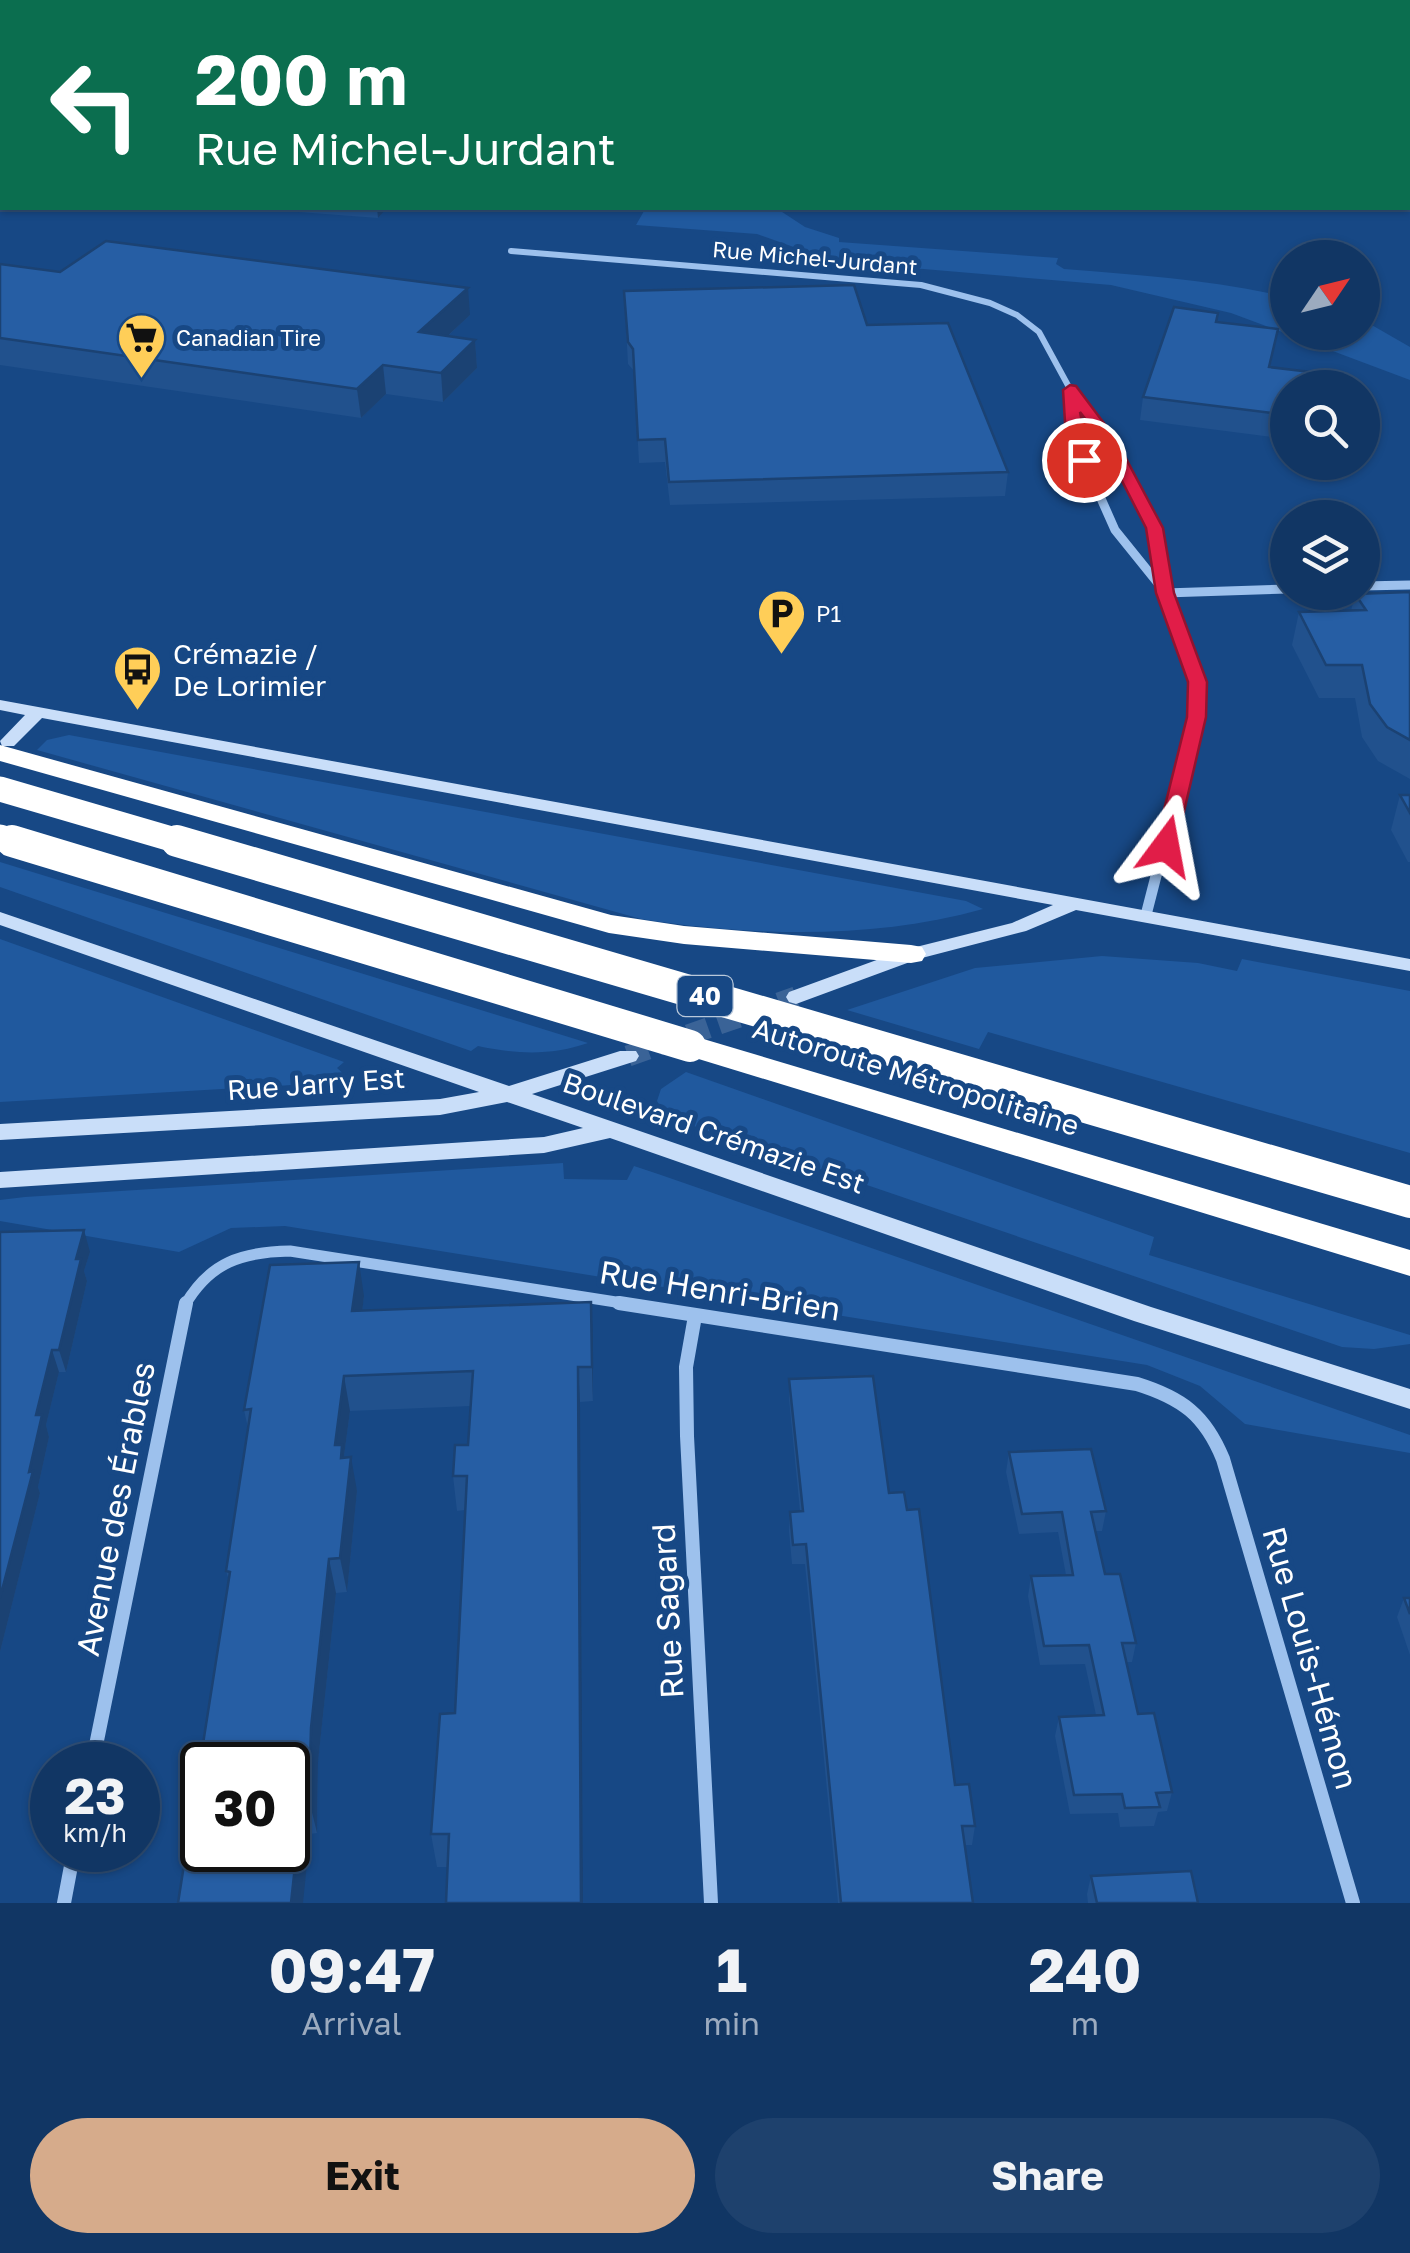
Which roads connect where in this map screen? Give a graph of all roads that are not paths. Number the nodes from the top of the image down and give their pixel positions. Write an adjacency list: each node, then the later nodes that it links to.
1 (511, 251): 2 (street, Rue Michel-Jurdant)
2 (1070, 390): 6 (street, Rue Michel-Jurdant); 6 (street, Rue Michel-Jurdant)
3 (1410, 585): 4 (street)
4 (1380, 586)
5 (1270, 589): 6 (street)
6 (1165, 593): 13 (street, Rue Michel-Jurdant)
7 (0, 705): 8 (main road)
8 (38, 712): 9 (main road); 12 (main road)
9 (4, 747): 15 (highway)
10 (0, 789): 23 (highway, Autoroute Métropolitaine / 40, bridge)
11 (0, 837): 24 (highway, Autoroute Métropolitaine / 40, bridge)
12 (1076, 903): 13 (main road); 15 (main road)
13 (1146, 915): 16 (main road)
14 (0, 918): 19 (main road, Boulevard Crémazie Est)
15 (911, 954): 17 (main road)
16 (1410, 965)
17 (796, 997)
18 (628, 1056): 19 (main road, Rue Jarry Est)
19 (513, 1094): 20 (main road, Boulevard Crémazie Est); 21 (main road, Rue Jarry Est)
20 (612, 1130): 22 (main road); 29 (main road, Boulevard Crémazie Est)
21 (0, 1132)
22 (0, 1180)
23 (1410, 1202)
24 (1295, 1227): 25 (highway, Autoroute Métropolitaine / 40); 27 (highway)
25 (1410, 1263)
26 (208, 1270): 28 (street, Rue Henri-Brien); 31 (street, Avenue des Érables)
27 (1410, 1279)
28 (695, 1316): 30 (street, Rue Henri-Brien); 34 (street, Rue Sagard)
29 (1405, 1394)
30 (1212, 1429): 35 (street, Rue Louis-Hémon)
31 (97, 1742)
32 (70, 1872): 33 (street)
33 (64, 1903)
34 (711, 1903)
35 (1353, 1903)

